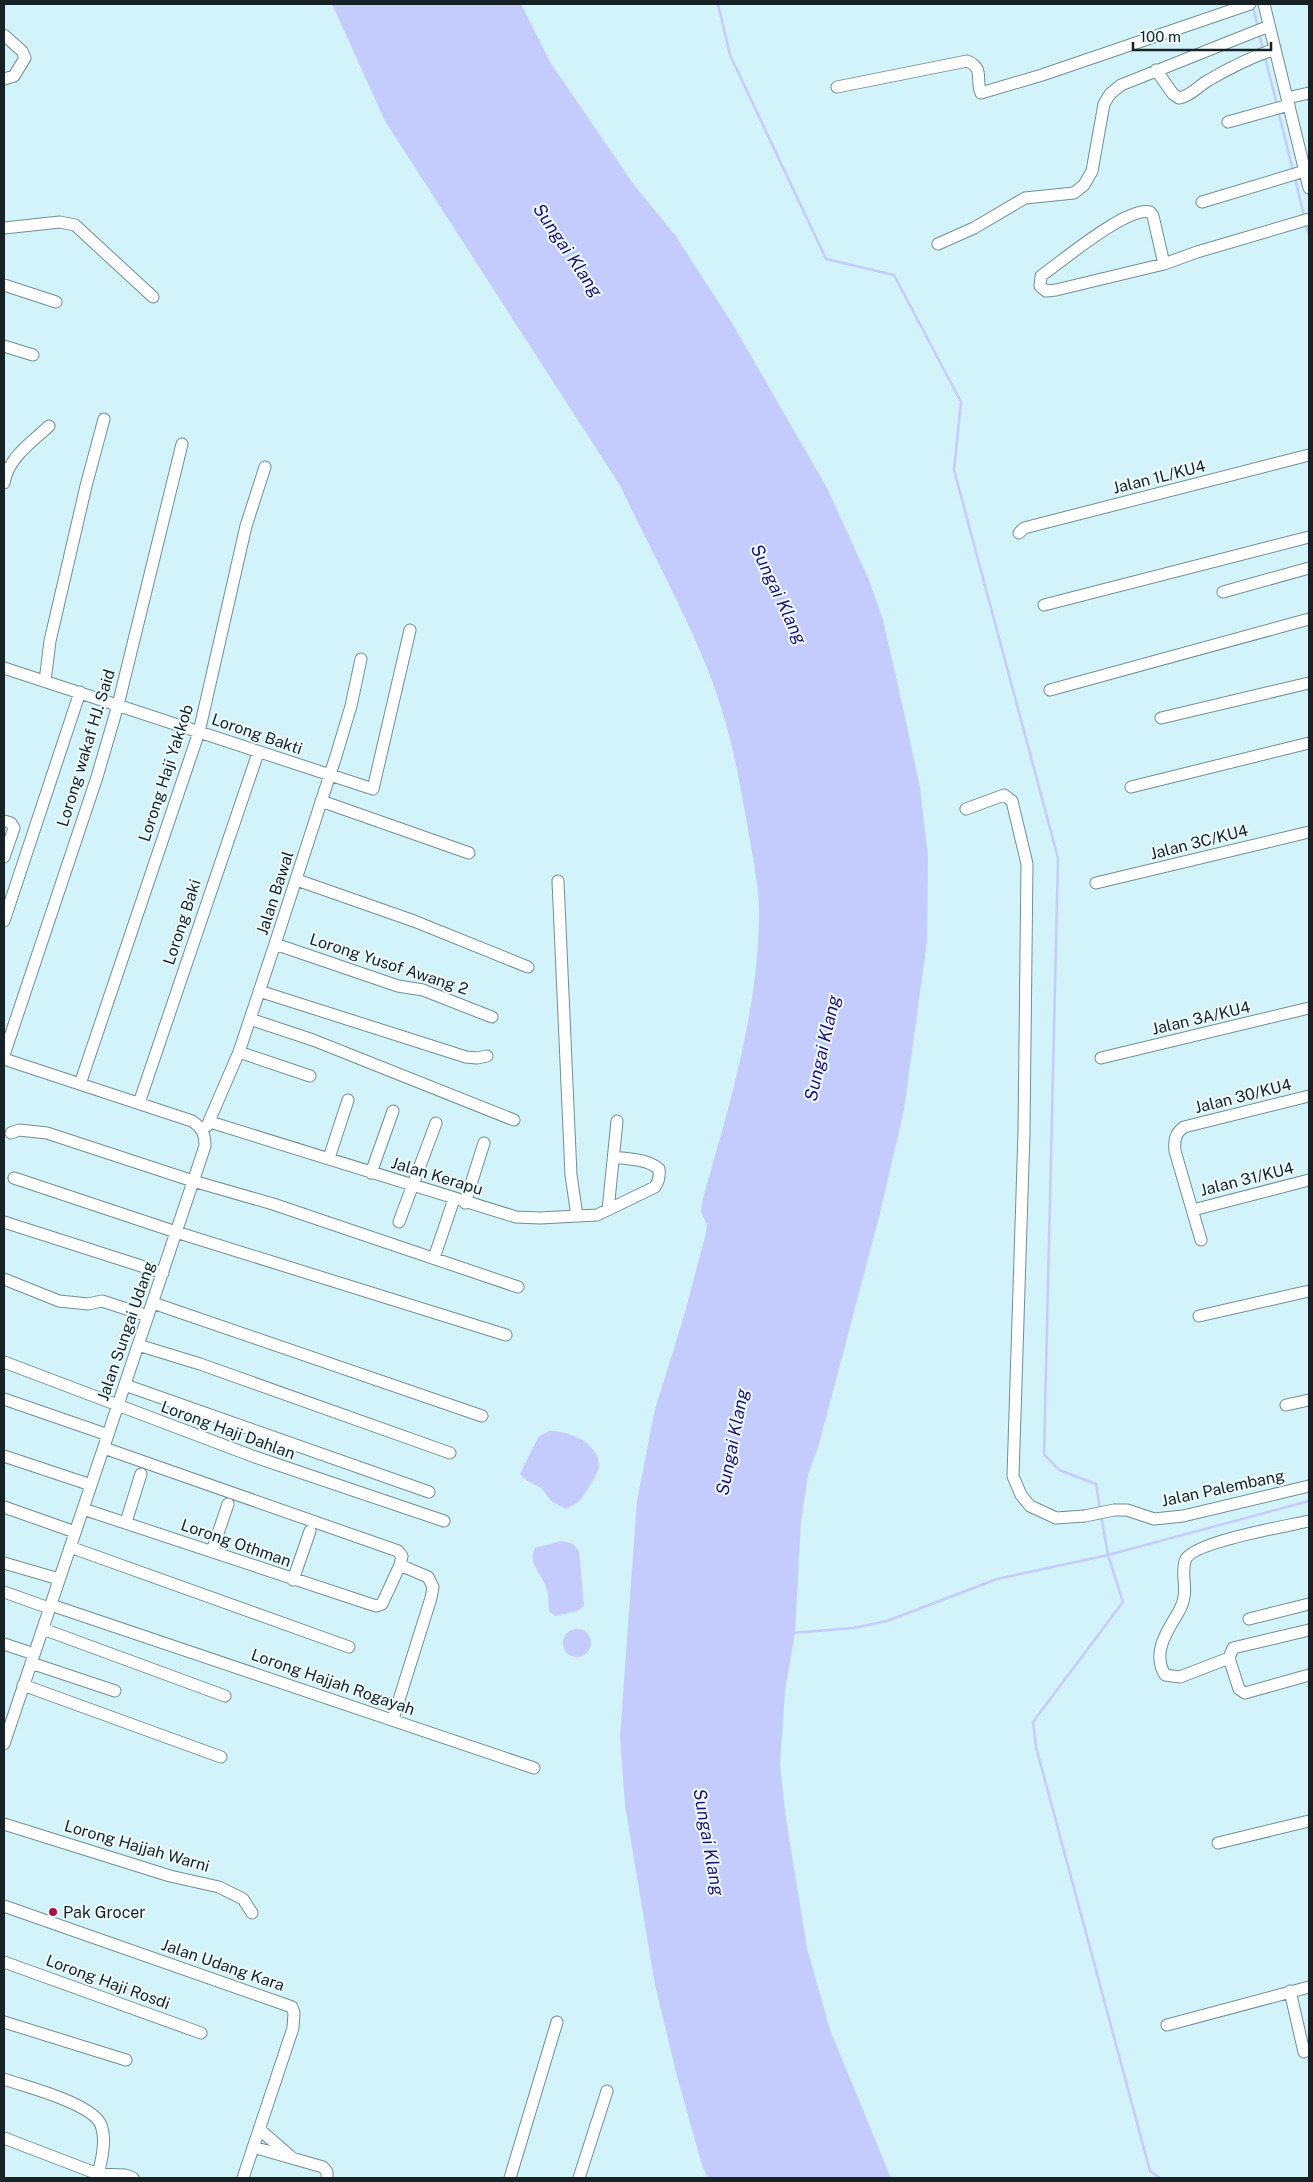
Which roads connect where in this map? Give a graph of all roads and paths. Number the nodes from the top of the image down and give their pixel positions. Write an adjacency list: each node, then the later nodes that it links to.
1 (1250, 4): 8 (street)
2 (1264, 4): 3 (street)
3 (1270, 26): 5 (street); 6 (street)
4 (4, 34): 7 (street)
5 (1272, 50): 6 (street); 10 (street)
6 (1156, 70): 17 (street)
7 (4, 79)
8 (837, 87)
9 (1309, 94): 10 (street)
10 (1286, 104): 11 (street); 12 (street)
11 (1228, 122)
12 (1305, 171): 13 (street); 14 (street)
13 (1309, 188)
14 (1202, 202)
15 (1304, 221): 18 (street)
16 (4, 228): 20 (street)
17 (938, 244)
18 (1164, 264): 18 (street)
19 (4, 285): 21 (street)
20 (153, 296)
21 (56, 302)
22 (4, 346): 23 (street)
23 (33, 355)
24 (104, 419): 39 (street)
25 (49, 426): 29 (street)
26 (182, 444): 43 (street, Lorong wakaf HJ. Said)
27 (1309, 455): 30 (street, Jalan 1L/KU4)
28 (265, 467): 45 (street, Lorong Haji Yakkob)
29 (4, 484)
30 (1019, 532)
31 (1309, 537): 34 (street)
32 (1309, 568): 33 (street)
33 (1223, 592)
34 (1044, 604)
35 (1309, 620): 41 (street)
36 (410, 630): 48 (street, Lorong Bakti)
37 (361, 659): 48 (street, Jalan Bawal)
38 (4, 668): 39 (street, Lorong Bakti)
39 (45, 681): 42 (street, Lorong Bakti)
40 (1309, 683): 44 (street)
41 (1050, 690)
42 (80, 692): 43 (street, Lorong Bakti); 55 (street)
43 (118, 704): 45 (street, Lorong Bakti); 69 (street, Lorong wakaf HJ. Said)
44 (1161, 718)
45 (199, 732): 47 (street, Lorong Bakti); 74 (street, Lorong Haji Yakkob)
46 (1309, 743): 49 (street)
47 (258, 753): 48 (street, Lorong Bakti); 77 (street, Lorong Baki)
48 (328, 776): 50 (street, Jalan Bawal)
49 (1131, 788)
50 (321, 801): 56 (street); 58 (street, Jalan Bawal)
51 (966, 809): 123 (street, Jalan Palembang)
52 (4, 821): 53 (street)
53 (12, 832): 55 (street); 57 (street)
54 (1309, 832): 60 (street, Jalan 3C/KU4)
55 (28, 845): 61 (street)
56 (469, 853)
57 (4, 857)
58 (297, 880): 62 (street, Jalan Bawal); 63 (street)
59 (558, 882): 95 (street)
60 (1096, 883)
61 (4, 921)
62 (275, 944): 64 (street, Jalan Bawal); 66 (street, Lorong Yusof Awang 2)
63 (528, 967)
64 (259, 991): 67 (street, Jalan Bawal); 70 (street)
65 (1309, 1008): 71 (street, Jalan 3A/KU4)
66 (492, 1016)
67 (250, 1019): 68 (street, Jalan Bawal); 79 (street)
68 (238, 1052): 73 (street); 82 (street, Jalan Bawal)
69 (4, 1055)
70 (487, 1056)
71 (1101, 1058)
72 (4, 1059): 74 (street)
73 (310, 1076)
74 (80, 1084): 77 (street)
75 (1309, 1096): 94 (street, Jalan 30/KU4)
76 (348, 1100): 86 (street)
77 (139, 1103): 82 (street)
78 (394, 1111): 87 (street)
79 (514, 1120)
80 (617, 1121): 85 (street)
81 (436, 1123): 91 (street)
82 (207, 1126): 86 (street, Jalan Kerapu); 90 (street, Jalan Sungai Udang)
83 (11, 1133): 90 (street)
84 (484, 1143): 92 (street)
85 (614, 1157): 93 (street); 93 (street, Jalan Kerapu)
86 (329, 1158): 87 (street, Jalan Kerapu)
87 (372, 1173): 91 (street, Jalan Kerapu)
88 (14, 1178): 98 (street)
89 (1309, 1180): 94 (street, Jalan 31/KU4)
90 (193, 1181): 98 (street, Jalan Sungai Udang); 100 (street)
91 (413, 1186): 92 (street, Jalan Kerapu); 97 (street)
92 (459, 1201): 95 (street, Jalan Kerapu); 100 (street)
93 (608, 1210): 95 (street, Jalan Kerapu)
94 (1192, 1210): 99 (street, Jalan 30/KU4)
95 (572, 1217)
96 (4, 1222): 101 (street)
97 (399, 1222)
98 (176, 1232): 101 (street, Jalan Sungai Udang); 108 (street)
99 (1202, 1240)
100 (434, 1258): 103 (street)
101 (163, 1273): 105 (street, Jalan Sungai Udang)
102 (4, 1278): 106 (street)
103 (518, 1287)
104 (1309, 1291): 107 (street)
105 (153, 1303): 106 (street, Jalan Sungai Udang); 116 (street)
106 (148, 1316): 109 (street, Jalan Sungai Udang)
107 (1199, 1316)
108 (506, 1335)
109 (138, 1345): 111 (street, Jalan Sungai Udang); 119 (street)
110 (4, 1362): 115 (street, Lorong Haji Dahlan)
111 (125, 1385): 115 (street, Jalan Sungai Udang); 124 (street)
112 (4, 1399): 117 (street)
113 (1309, 1400): 114 (street)
114 (1286, 1405)
115 (118, 1407): 117 (street, Jalan Sungai Udang); 128 (street, Lorong Haji Dahlan)
116 (482, 1416)
117 (108, 1435): 118 (street, Jalan Sungai Udang)
118 (104, 1448): 122 (street, Jalan Sungai Udang); 136 (street)
119 (450, 1453)
120 (4, 1456): 122 (street)
121 (141, 1474): 130 (street)
122 (91, 1485): 127 (street, Jalan Sungai Udang)
123 (1309, 1486)
124 (428, 1492)
125 (228, 1504): 134 (street)
126 (4, 1507): 132 (street)
127 (83, 1509): 130 (street, Lorong Othman); 132 (street, Jalan Sungai Udang)
128 (444, 1521)
129 (1309, 1521): 147 (street)
130 (126, 1522): 134 (street, Lorong Othman)
131 (310, 1531): 138 (street)
132 (75, 1532): 133 (street, Jalan Sungai Udang)
133 (70, 1547): 137 (street, Jalan Sungai Udang); 146 (street)
134 (212, 1551): 138 (street, Lorong Othman)
135 (4, 1564): 137 (street)
136 (400, 1565): 138 (street, Lorong Othman); 153 (street)
137 (59, 1579): 141 (street, Jalan Sungai Udang)
138 (293, 1580)
139 (4, 1592): 141 (street)
140 (1309, 1604): 142 (street)
141 (50, 1607): 143 (street, Jalan Sungai Udang); 153 (street, Lorong Hajjah Rogayah)
142 (1249, 1619)
143 (43, 1629): 148 (street, Jalan Sungai Udang); 152 (street)
144 (1309, 1630): 147 (street)
145 (4, 1644): 148 (street)
146 (348, 1646)
147 (1230, 1654): 149 (street)
148 (33, 1658): 150 (street, Jalan Sungai Udang); 151 (street)
149 (1309, 1675)
150 (24, 1685): 154 (street, Jalan Sungai Udang); 155 (street)
151 (116, 1692)
152 (226, 1696)
153 (393, 1719): 156 (street, Lorong Hajjah Rogayah)
154 (4, 1744)
155 (221, 1757)
156 (534, 1768)
157 (1309, 1821): 159 (street)
158 (4, 1824): 161 (street, Lorong Hajjah Warni)
159 (1218, 1843)
160 (4, 1906): 173 (street, Jalan Udang Kara)
161 (252, 1913)
162 (4, 1962): 168 (street, Lorong Haji Rosdi)
163 (1309, 1987): 164 (street)
164 (1290, 1992): 167 (street); 169 (street)
165 (4, 2022): 170 (street)
166 (557, 2022): 181 (street)
167 (1167, 2025)
168 (201, 2033)
169 (1304, 2052)
170 (126, 2060)
171 (4, 2079): 177 (street)
172 (607, 2091): 182 (street)
173 (259, 2129): 175 (street, Jalan Udang Kara); 176 (street)
174 (4, 2138): 177 (street)
175 (253, 2147): 176 (street); 179 (street, Jalan Udang Kara)
176 (291, 2157): 180 (street)
177 (97, 2176): 178 (street)
178 (133, 2178)
179 (243, 2178)
180 (327, 2178)
181 (510, 2178)
182 (579, 2178)

